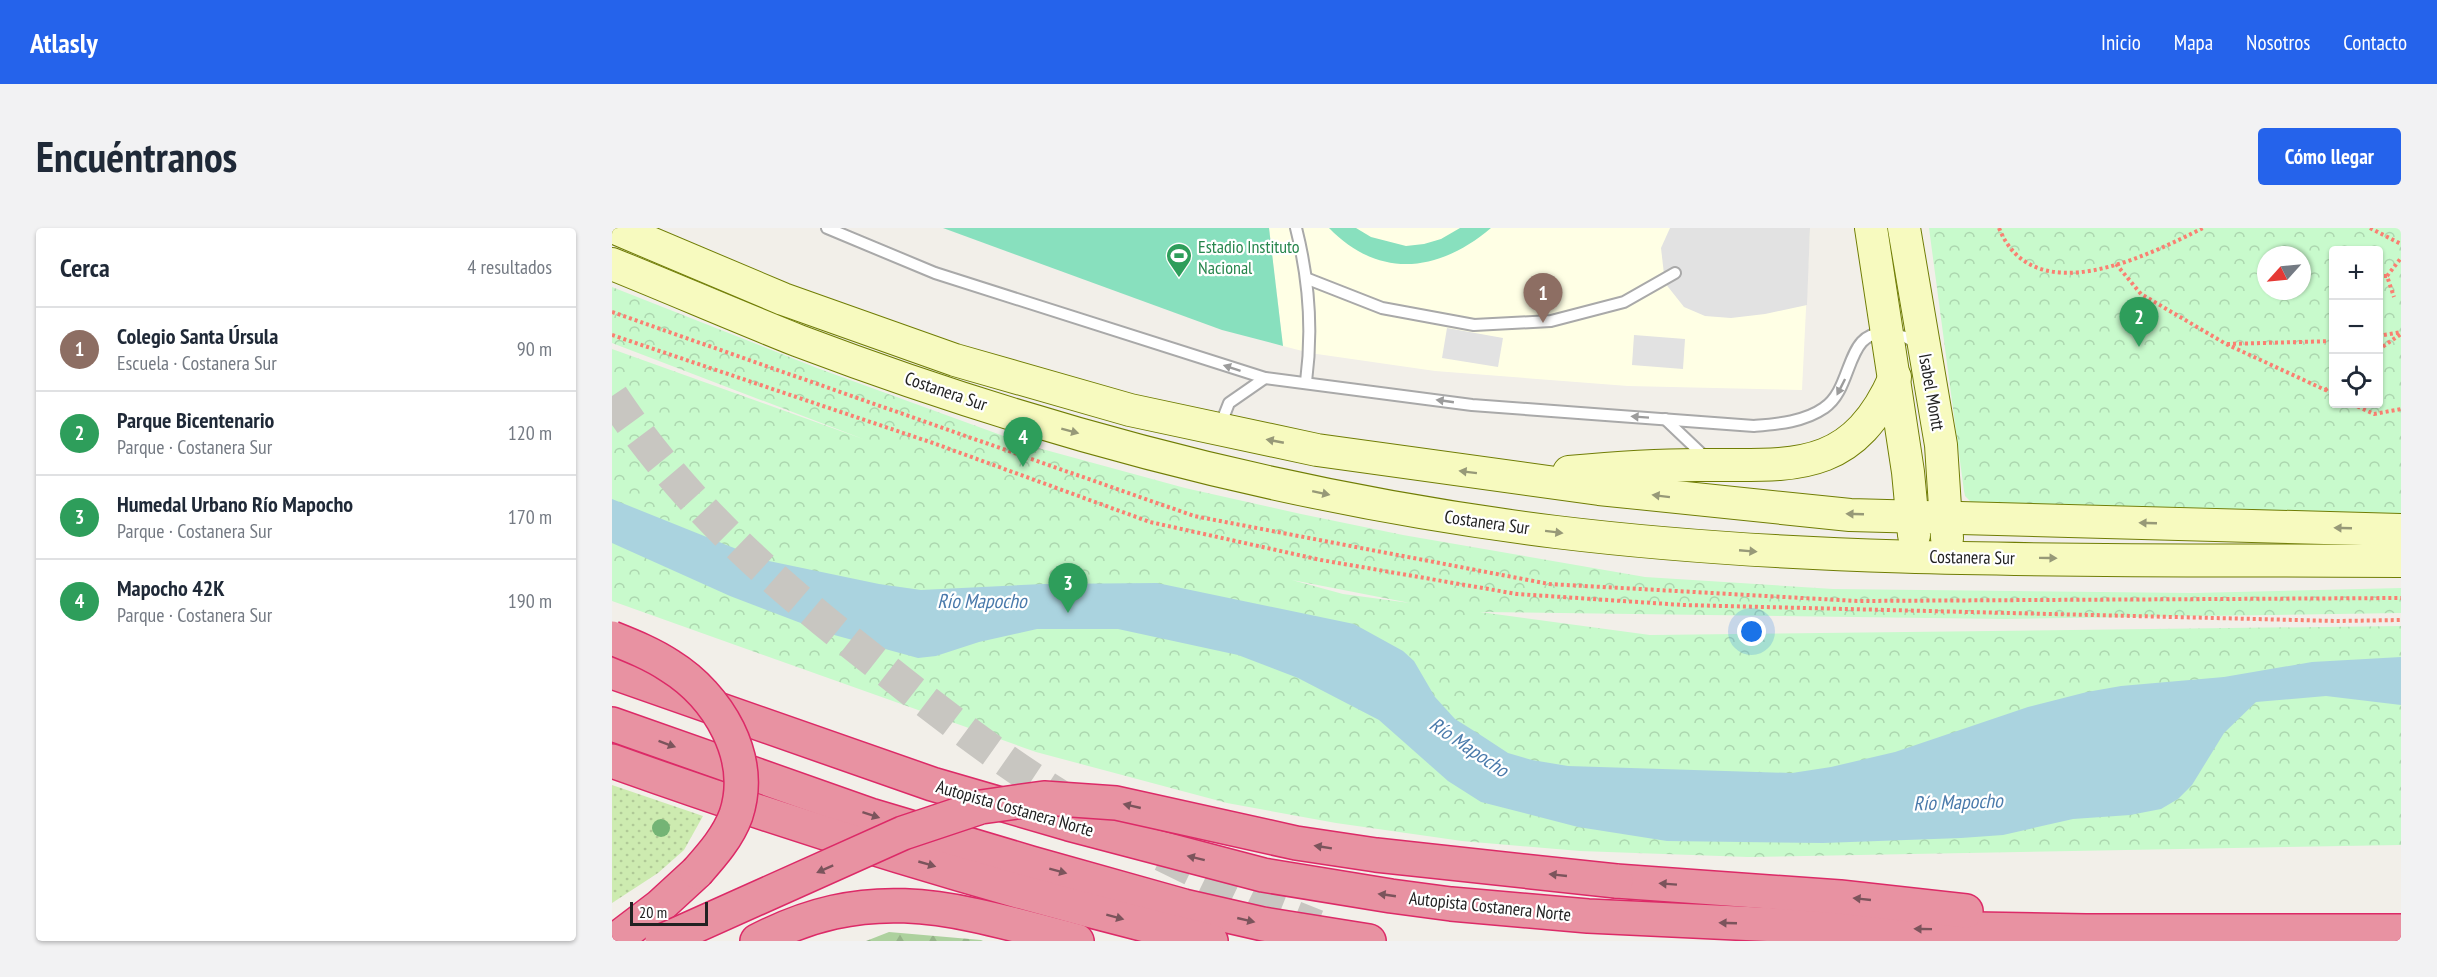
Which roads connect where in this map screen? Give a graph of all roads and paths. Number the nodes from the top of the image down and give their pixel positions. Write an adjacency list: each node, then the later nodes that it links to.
1 (827, 228): 28 (lane, one-way to 1)
2 (1296, 228): 18 (lane)
3 (1871, 228): 20 (main road, Isabel Montt)
4 (1904, 228): 26 (main road, Isabel Montt)
5 (1999, 228): 10 (path)
6 (2004, 228): 10 (path)
7 (2204, 228): 14 (path)
8 (2370, 228): 11 (path)
9 (634, 233): 36 (main road, Costanera Sur)
10 (2002, 237): 14 (path)
11 (2401, 244)
12 (2401, 258): 17 (path)
13 (612, 264): 42 (main road, Costanera Sur, one-way to 42)
14 (2116, 264): 24 (path)
15 (1675, 273): 18 (lane)
16 (2383, 276): 17 (path)
17 (2387, 276): 19 (path)
18 (1308, 279): 29 (lane)
19 (2394, 297)
20 (1887, 333): 26 (lane); 27 (main road, Isabel Montt); 35 (lane, one-way to 35)
21 (2401, 333): 22 (path); 25 (path)
22 (2383, 335)
23 (2329, 341): 24 (path)
24 (2226, 344): 31 (path)
25 (2383, 347)
26 (1926, 356): 40 (main road, Isabel Montt)
27 (1895, 377): 37 (main road); 39 (main road, Isabel Montt)
28 (1265, 378): 29 (lane); 36 (lane)
29 (1306, 382): 35 (lane, one-way to 29)
30 (2329, 387): 31 (path)
31 (2325, 390): 32 (path)
32 (2329, 392)
33 (2361, 408): 34 (path)
34 (2401, 409)
35 (1665, 419): 37 (lane)
36 (1218, 430): 38 (main road, Costanera Sur, one-way to 36)
37 (1713, 465): 38 (main road)
38 (1515, 477): 39 (main road, Costanera Sur, one-way to 38)
39 (1914, 516): 40 (main road, Costanera Sur); 42 (main road, Isabel Montt)
40 (1946, 518): 41 (main road, Costanera Sur, one-way to 40); 43 (main road, Isabel Montt)
41 (2401, 530)
42 (1914, 557): 43 (main road, Costanera Sur)
43 (1947, 557): 44 (main road, Costanera Sur, one-way to 44)
44 (2401, 561)
45 (612, 638): 51 (highway, bridge)
46 (612, 672): 49 (highway, Autopista Costanera Norte, one-way to 46)
47 (612, 724): 56 (highway, one-way to 56)
48 (612, 761): 55 (highway, one-way to 55)
49 (2086, 931): 50 (highway, Autopista Costanera Norte); 52 (highway, one-way to 52, bridge)
50 (2401, 931)
51 (614, 941)
52 (662, 941)
53 (757, 941): 54 (highway)
54 (1077, 941)
55 (1211, 941)
56 (1369, 941)

